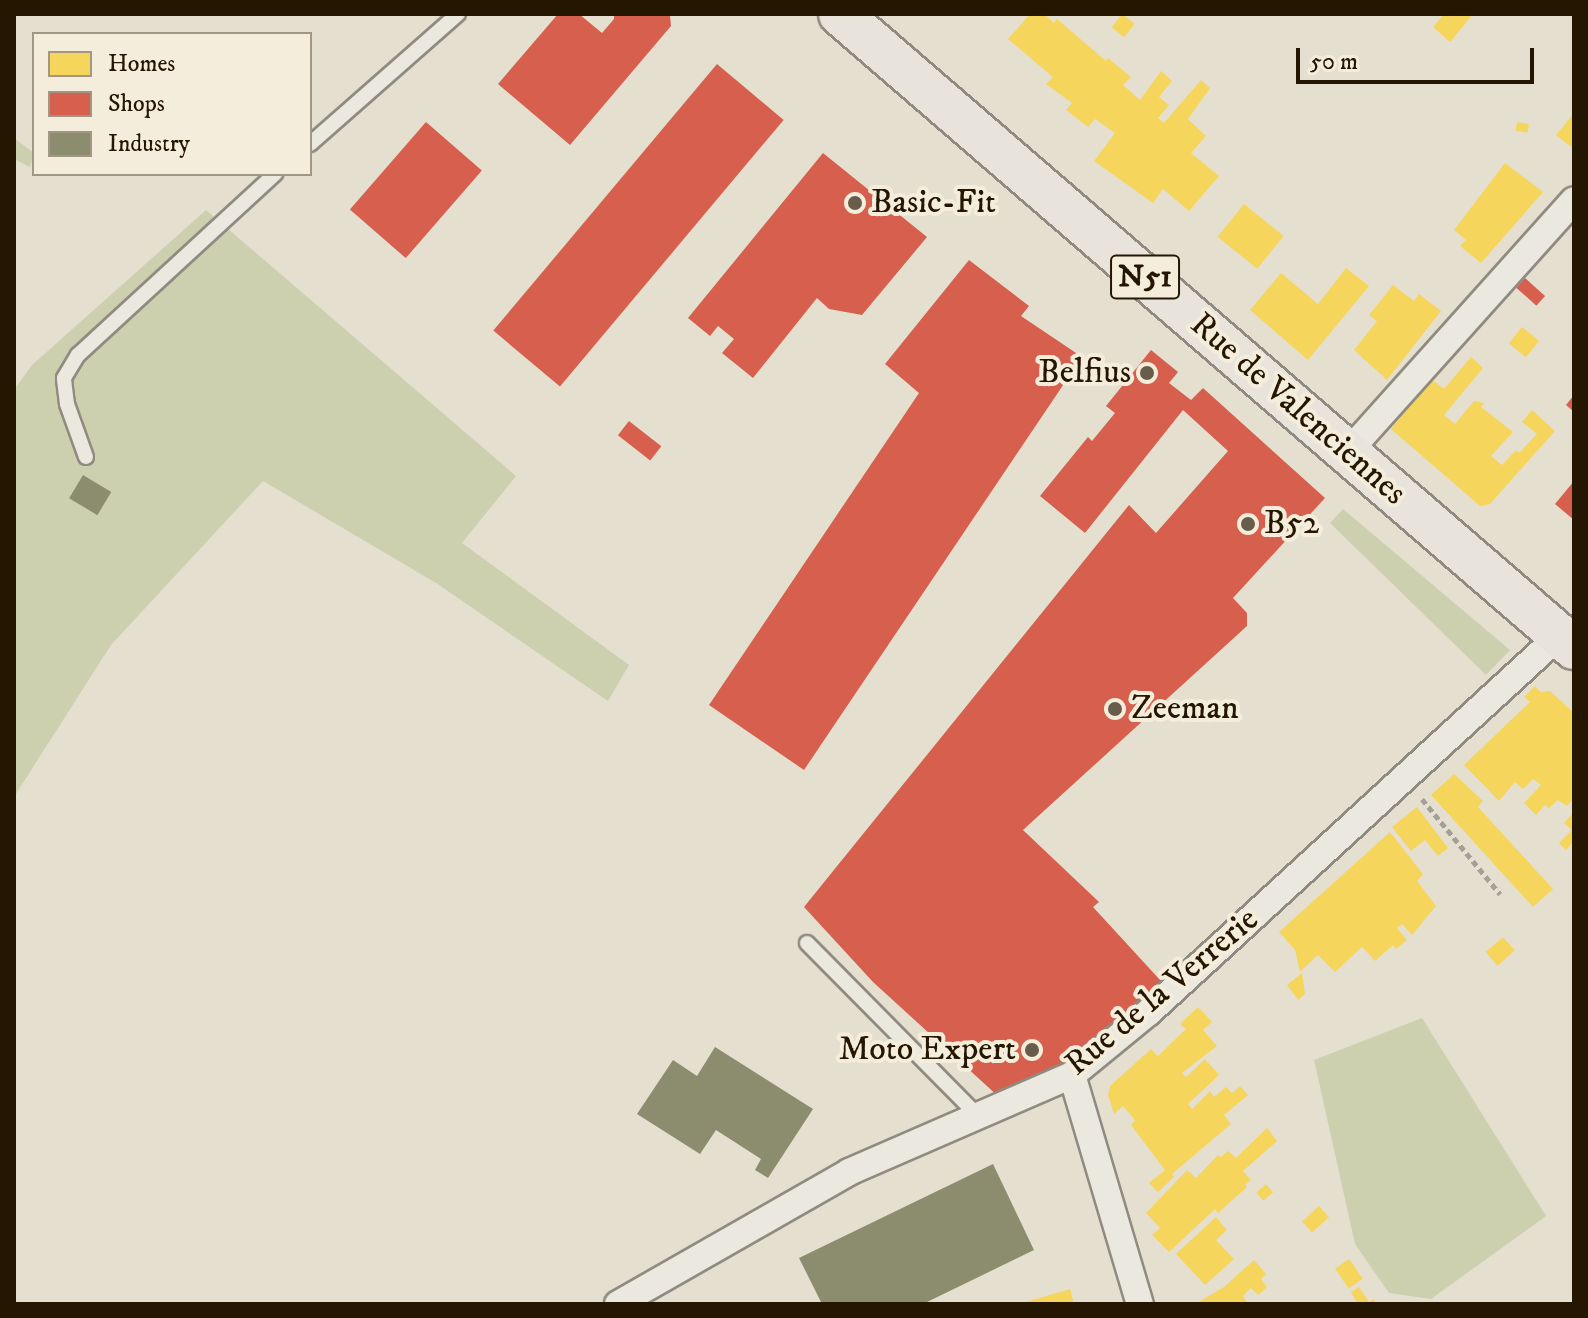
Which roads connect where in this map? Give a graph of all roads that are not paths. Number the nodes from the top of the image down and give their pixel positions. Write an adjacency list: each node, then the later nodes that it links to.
1 (458, 14): 3 (lane)
2 (840, 14): 6 (main road, Rue de Valenciennes / N51)
3 (312, 142)
4 (273, 176): 7 (lane)
5 (1574, 200): 6 (street)
6 (1348, 452): 8 (main road, Rue de Valenciennes / N51)
7 (86, 457)
8 (1567, 641): 10 (street, Rue de la Verrerie)
9 (807, 943): 11 (lane)
10 (1072, 1075): 11 (street, Rue de la Verrerie); 13 (street)
11 (976, 1114): 12 (street, Rue de la Verrerie)
12 (618, 1304)
13 (1140, 1304)

